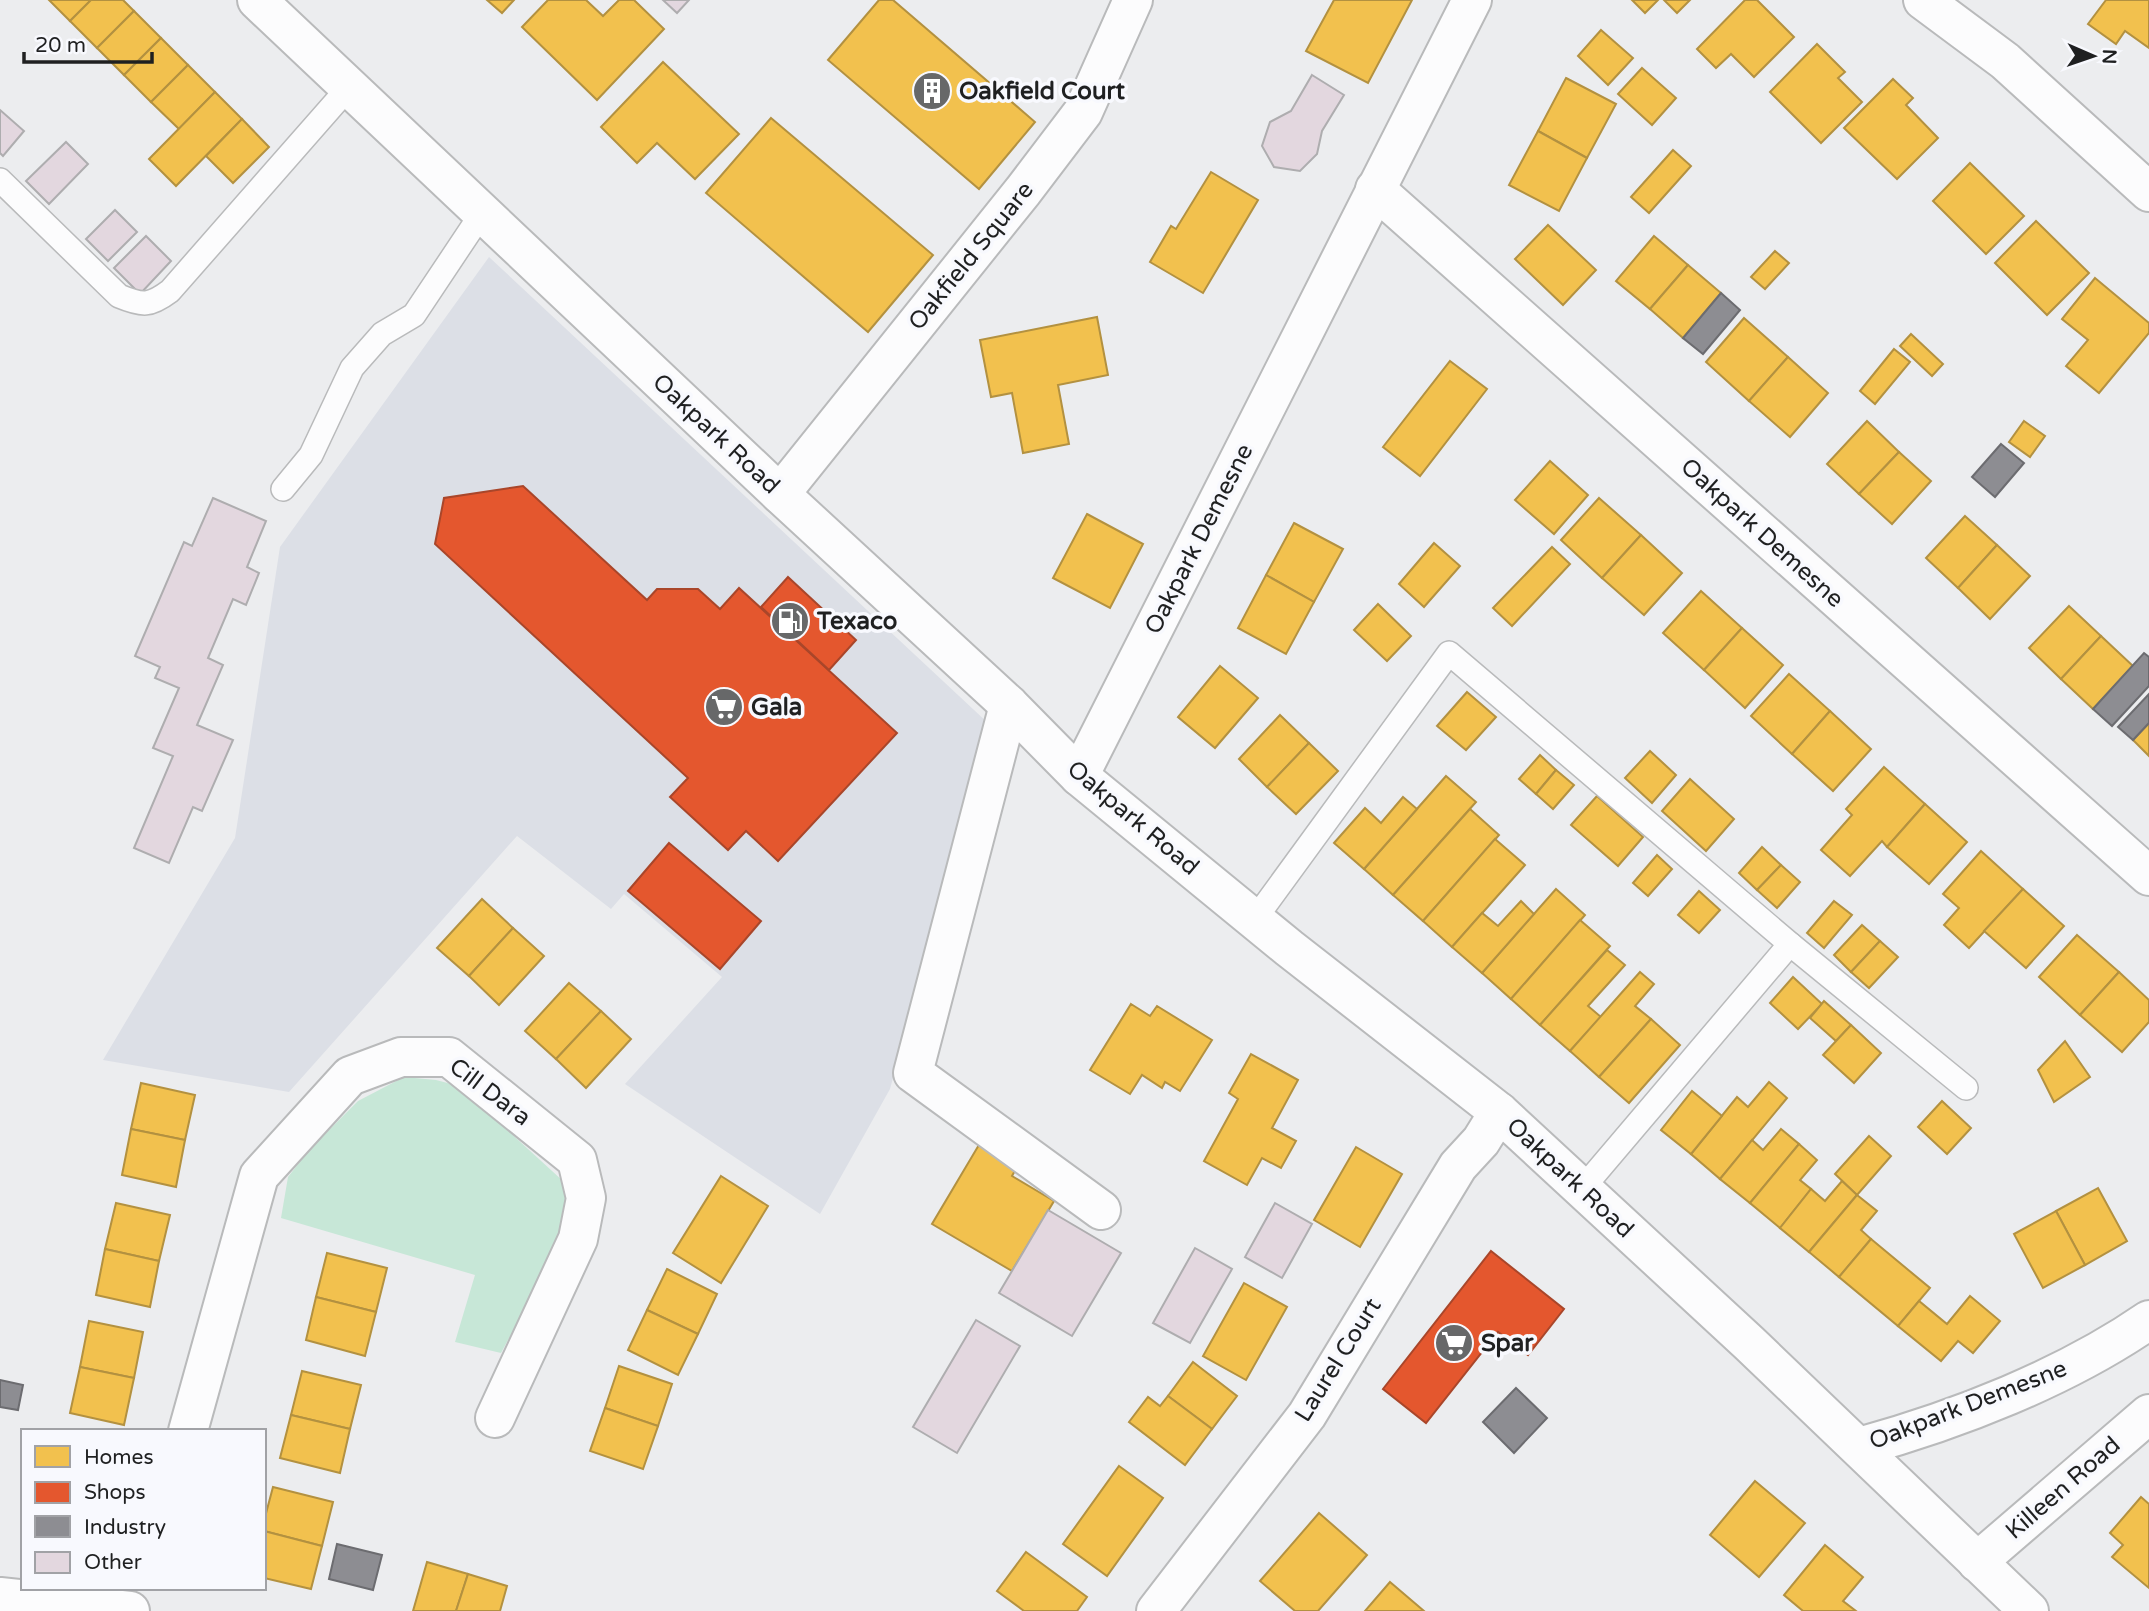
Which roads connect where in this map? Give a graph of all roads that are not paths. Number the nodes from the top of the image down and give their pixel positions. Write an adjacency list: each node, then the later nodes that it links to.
1 (257, 0): 5 (street, Oakpark Road)
2 (1133, 0): 11 (street, Oakfield Square)
3 (1472, 0): 7 (street, Oakpark Demesne)
4 (1923, 0): 8 (street)
5 (349, 87): 6 (lane); 9 (street, Oakpark Road)
6 (0, 180)
7 (1375, 189): 13 (street, Oakpark Demesne); 14 (street, Oakpark Demesne)
8 (2149, 192)
9 (482, 213): 10 (lane); 11 (street, Oakpark Road)
10 (283, 489)
11 (780, 494): 12 (street, Oakpark Road)
12 (1009, 705): 13 (street, Oakpark Road); 20 (street)
13 (1079, 776): 15 (street, Oakpark Road)
14 (2149, 876)
15 (1255, 919): 16 (lane); 18 (street, Oakpark Road)
16 (1790, 944): 17 (lane); 19 (lane)
17 (1966, 1088)
18 (1499, 1112): 19 (street, Oakpark Road); 29 (street, Laurel Court)
19 (1582, 1189): 25 (street, Oakpark Road)
20 (1101, 1210)
21 (2149, 1320): 25 (street, Oakpark Demesne)
22 (2149, 1414): 26 (street, Killeen Road)
23 (495, 1418): 24 (street, Cill Dara)
24 (189, 1429)
25 (1859, 1447): 26 (street, Oakpark Road)
26 (1978, 1562): 32 (street, Oakpark Road)
27 (142, 1590): 31 (street)
28 (0, 1597): 30 (street)
29 (1164, 1608)
30 (130, 1611)
31 (137, 1611)
32 (2029, 1611)

